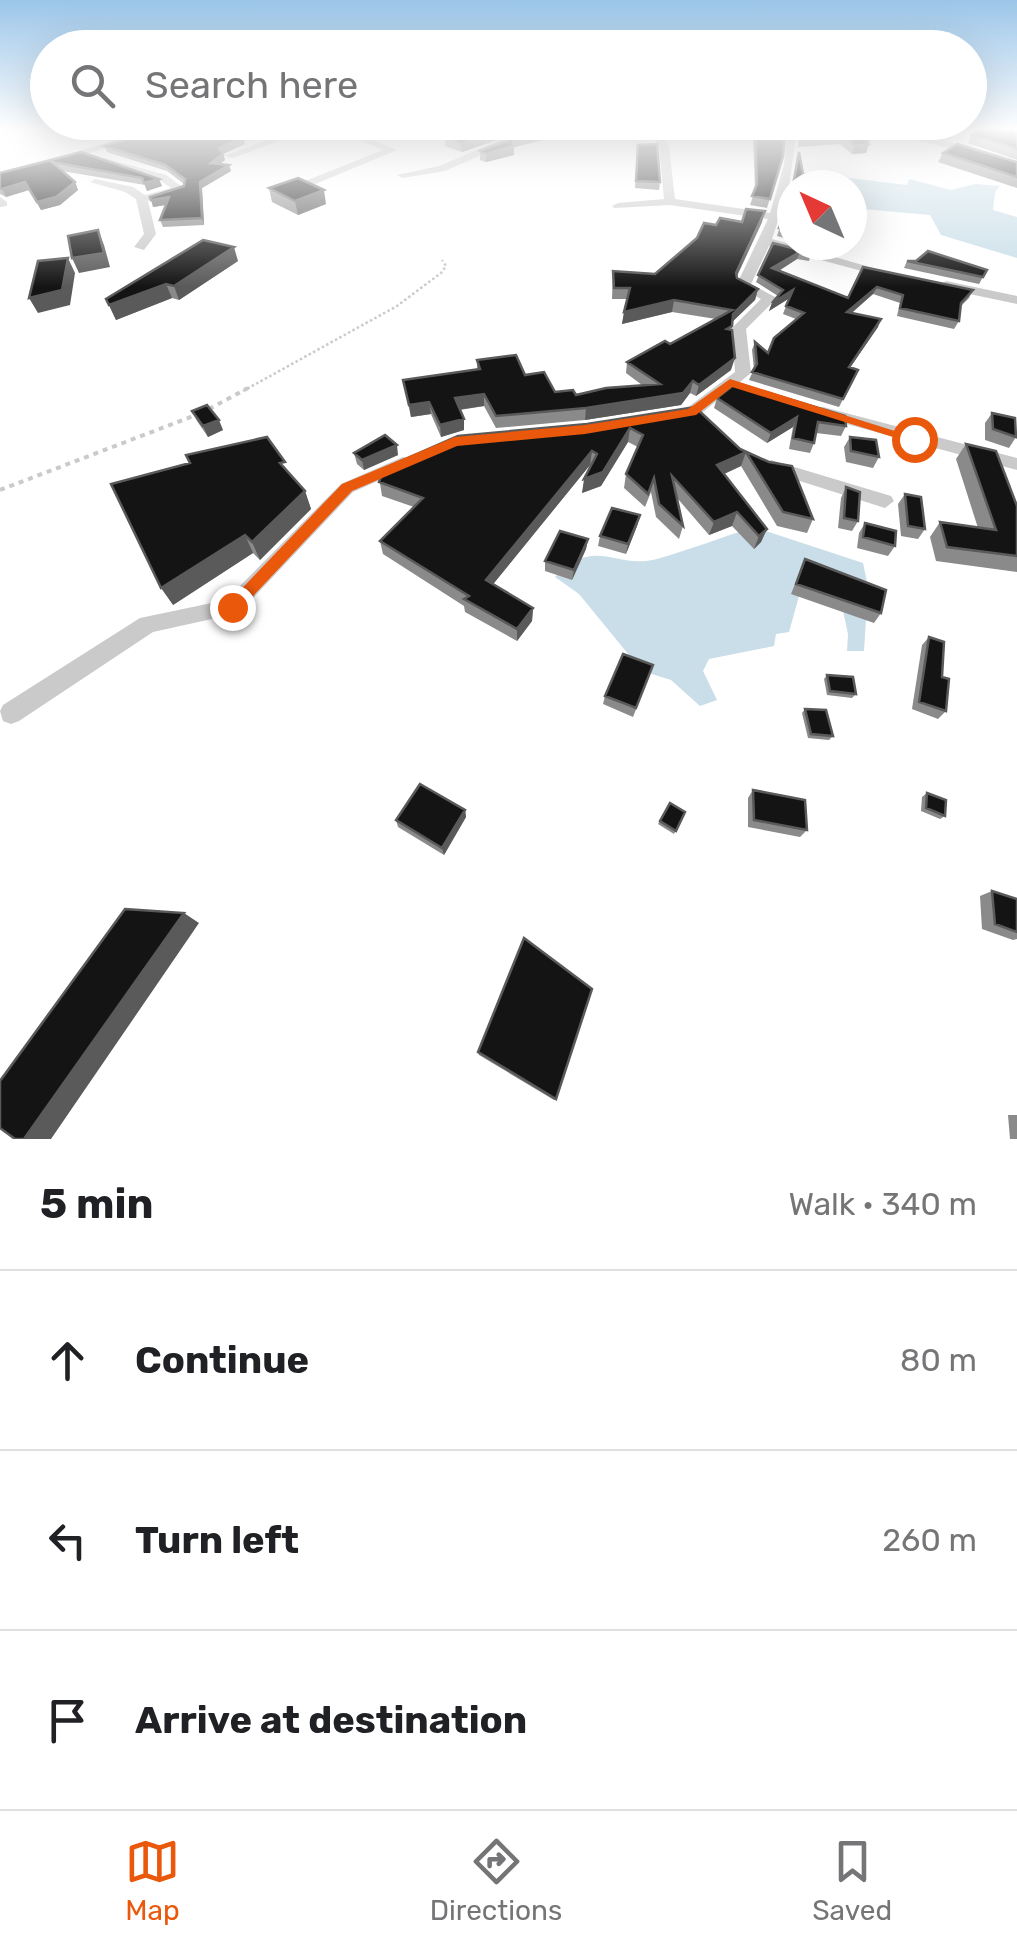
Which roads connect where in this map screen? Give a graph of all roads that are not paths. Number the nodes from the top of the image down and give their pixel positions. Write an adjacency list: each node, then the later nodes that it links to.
1 (167, 181): 7 (street)
2 (314, 181): 6 (street)
3 (668, 181): 8 (street)
4 (784, 181): 10 (street)
5 (95, 182): 7 (street)
6 (309, 183)
7 (142, 199): 12 (street)
8 (670, 202): 9 (street); 10 (street)
9 (618, 206)
10 (772, 216): 11 (street)
11 (766, 241): 13 (street); 17 (street)
12 (140, 247)
13 (904, 277)
14 (938, 284): 15 (street)
15 (1017, 300)
16 (796, 405): 20 (street)
17 (656, 418)
18 (419, 456): 22 (street)
19 (760, 462): 21 (street)
20 (1017, 464)
21 (885, 501)
22 (11, 712)

